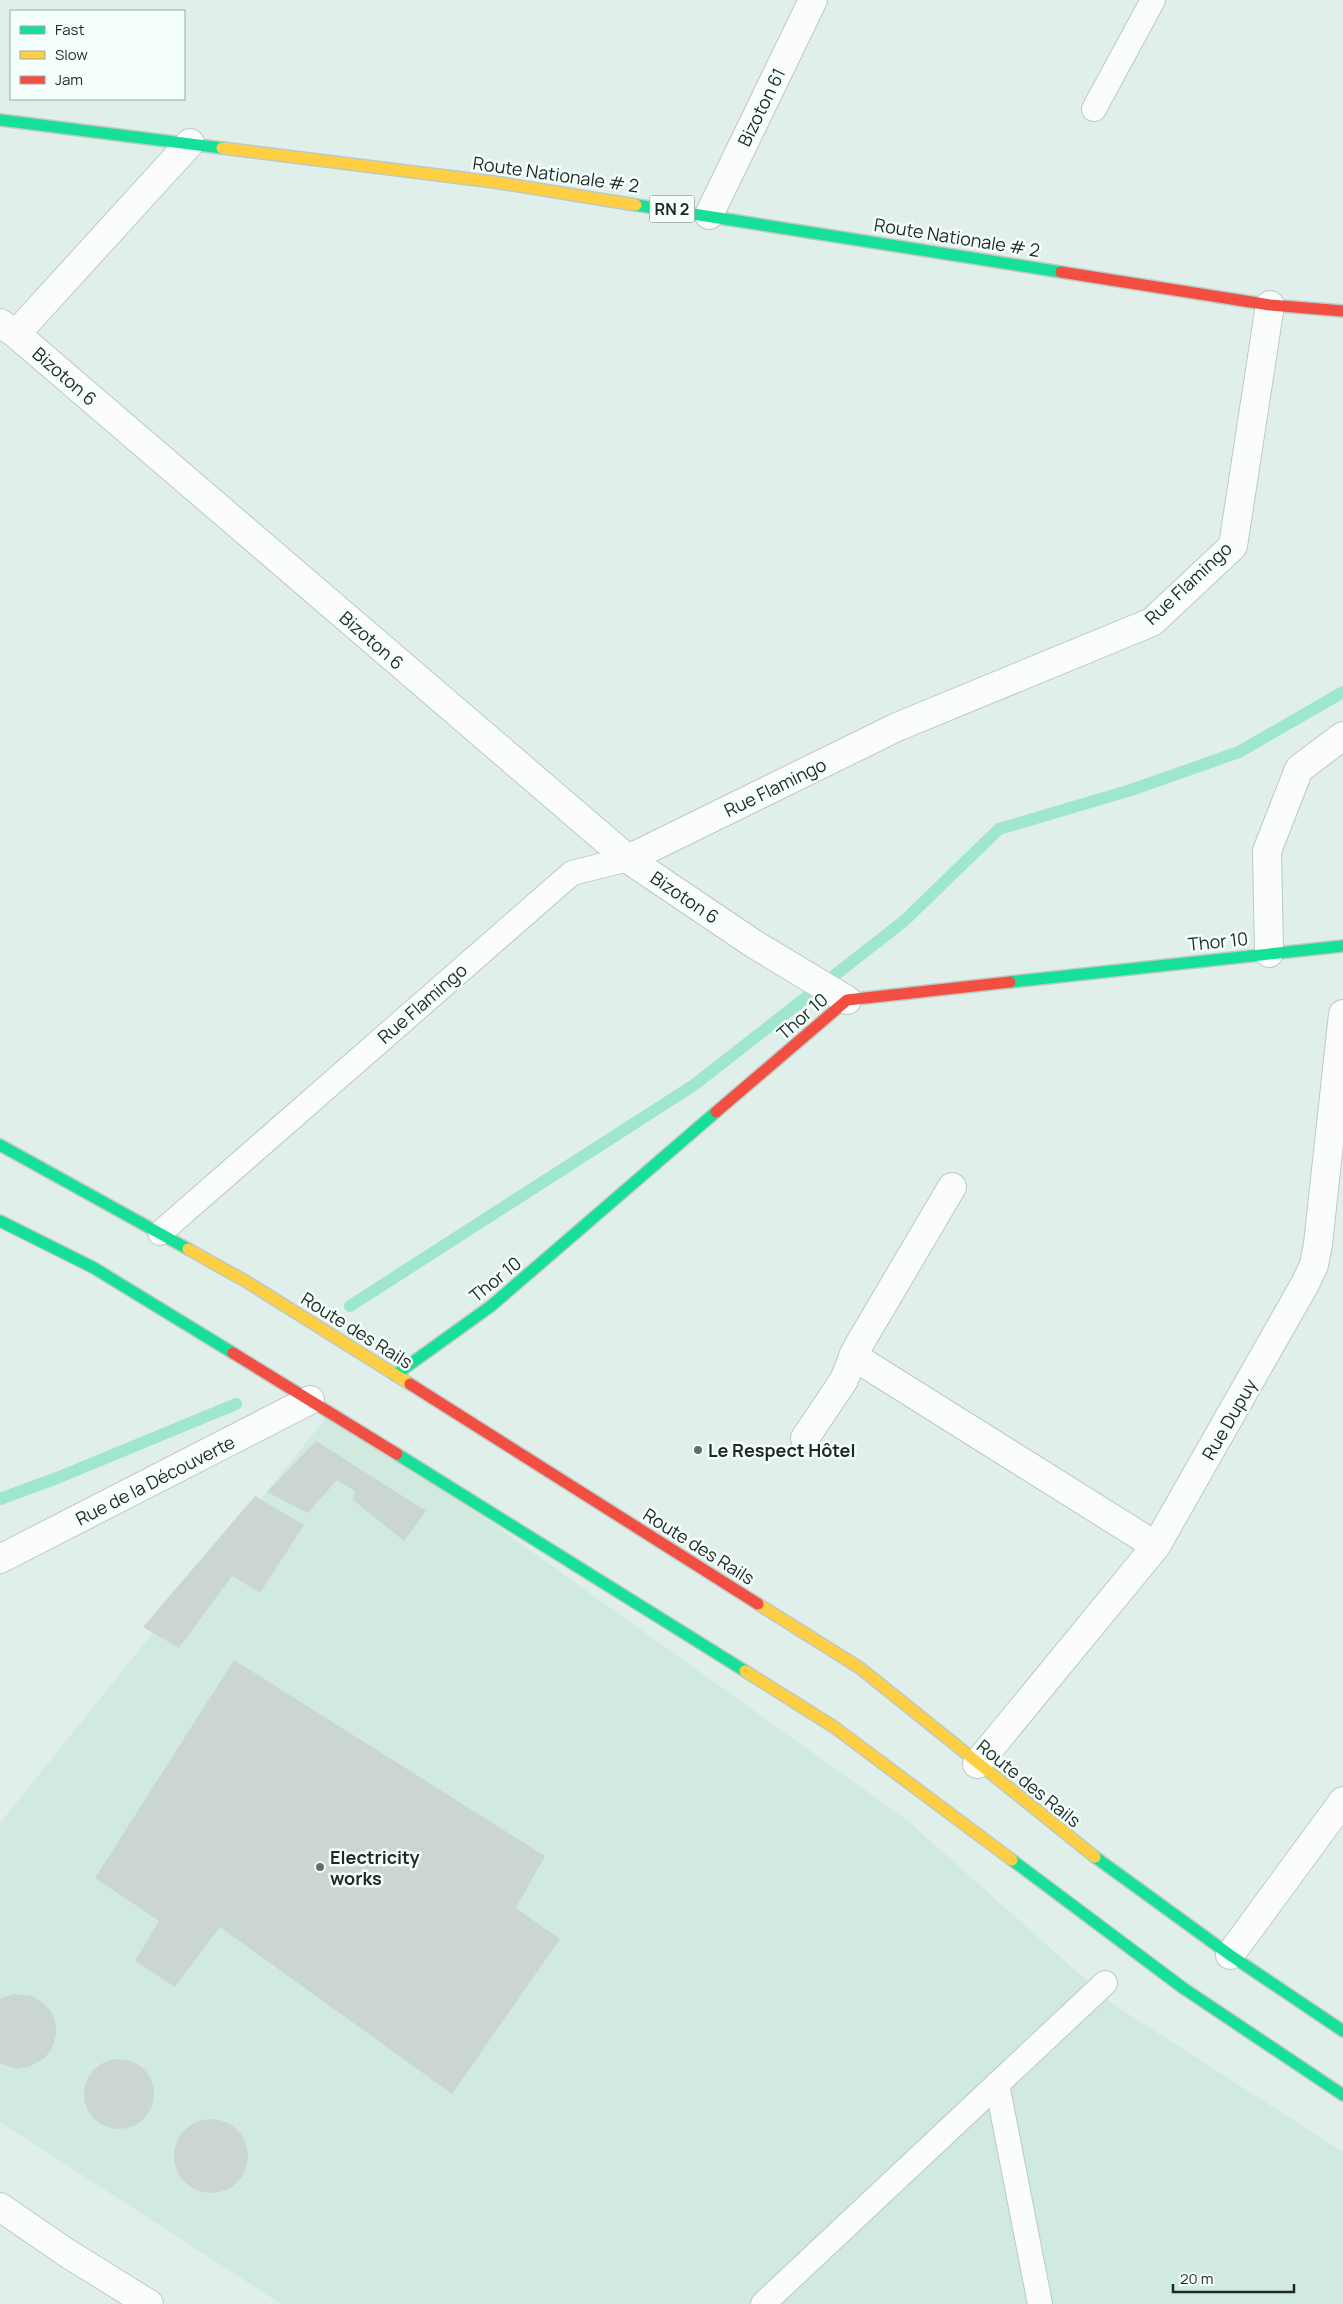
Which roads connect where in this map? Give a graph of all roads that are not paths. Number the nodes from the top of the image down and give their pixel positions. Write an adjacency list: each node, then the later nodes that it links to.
1 (813, 0): 6 (street, Bizoton 61)
2 (1153, 0): 3 (lane)
3 (1094, 109)
4 (0, 120): 5 (main road, Route Nationale # 2 / RN 2)
5 (190, 143): 6 (main road, Route Nationale # 2 / RN 2); 9 (street)
6 (709, 215): 7 (main road, Route Nationale # 2 / RN 2)
7 (1270, 305): 8 (main road, Route Nationale # 2 / RN 2); 11 (street, Rue Flamingo)
8 (1343, 311)
9 (8, 329): 11 (street, Bizoton 6)
10 (1343, 736): 13 (street)
11 (628, 859): 14 (street, Bizoton 6); 19 (lane, Rue Flamingo)
12 (1343, 946): 13 (main road, Thor 10)
13 (1270, 952): 14 (main road, Thor 10)
14 (847, 1000): 21 (main road, Thor 10)
15 (1343, 1014): 24 (street, Rue Dupuy)
16 (0, 1145): 19 (main road, Route des Rails)
17 (952, 1187): 20 (street)
18 (0, 1221): 22 (main road)
19 (160, 1233): 21 (main road, Route des Rails)
20 (853, 1356): 23 (street); 24 (street)
21 (395, 1375): 26 (main road, Route des Rails)
22 (310, 1400): 25 (street, Rue de la Découverte); 32 (main road)
23 (805, 1438)
24 (1156, 1546): 26 (street, Rue Dupuy)
25 (0, 1559)
26 (977, 1764): 28 (main road, Route des Rails)
27 (1343, 1801): 28 (street)
28 (1230, 1955): 30 (main road, Route des Rails)
29 (1105, 1983): 31 (lane)
30 (1343, 2031)
31 (997, 2084): 35 (lane); 36 (lane)
32 (1343, 2095)
33 (0, 2207): 34 (street)
34 (149, 2304)
35 (763, 2304)
36 (1040, 2304)

